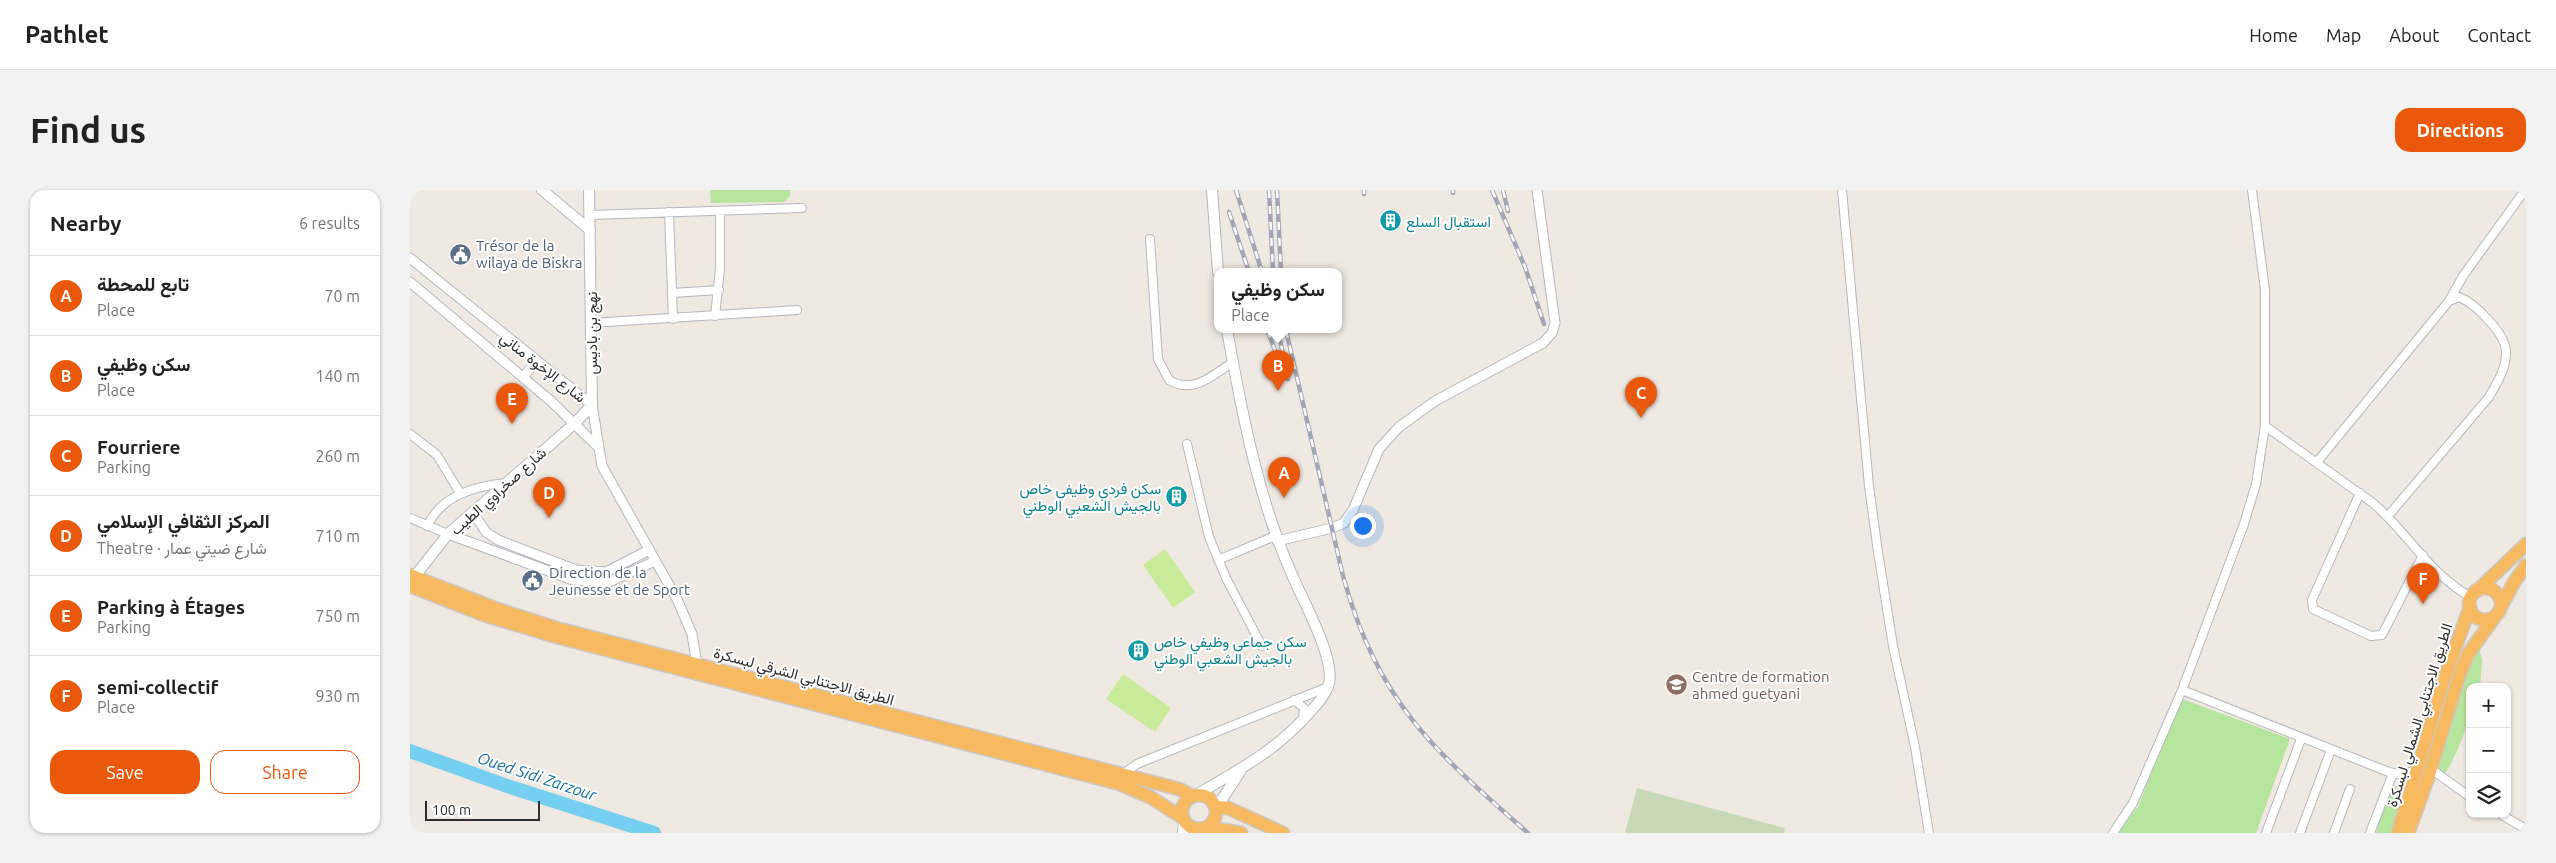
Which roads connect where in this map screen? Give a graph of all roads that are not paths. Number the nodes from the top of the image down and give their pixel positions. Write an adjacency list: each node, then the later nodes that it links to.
1 (542, 190): 12 (main road)
2 (589, 190): 9 (main road, نهج بن باديس)
3 (1212, 190): 16 (main road)
4 (1537, 190): 47 (street)
5 (1842, 190): 82 (street)
6 (2252, 190): 33 (street)
7 (2526, 190): 20 (street)
8 (802, 208): 10 (street)
9 (590, 210): 11 (street); 12 (main road); 13 (main road, نهج بن باديس)
10 (720, 211): 11 (street); 18 (street)
11 (669, 212): 19 (street)
12 (571, 214): 13 (main road)
13 (590, 230): 26 (main road, نهج بن باديس)
14 (1150, 239): 29 (street)
15 (410, 258): 21 (street, شارع الإخوة مناني)
16 (1218, 268)
17 (410, 282): 25 (street, شارع الإخوة مناني)
18 (719, 290): 19 (street); 23 (street)
19 (672, 293): 24 (street)
20 (2449, 302): 37 (street); 42 (street)
21 (467, 306): 25 (street); 28 (street, شارع الإخوة مناني)
22 (797, 310): 23 (street)
23 (715, 316): 24 (street)
24 (673, 318): 26 (street)
25 (455, 320): 30 (street, شارع الإخوة مناني)
26 (591, 324): 31 (main road, نهج بن باديس)
27 (1228, 333): 29 (main road)
28 (536, 362): 30 (street); 31 (street, شارع الإخوة مناني)
29 (1233, 362): 47 (main road)
30 (523, 377): 32 (street, شارع الإخوة مناني)
31 (592, 405): 32 (main road, شارع صخراوي الطيب); 36 (street, شارع الإخوة مناني)
32 (574, 424): 36 (street, شارع الإخوة مناني); 38 (main road, شارع صخراوي الطيب)
33 (2265, 426): 37 (street); 63 (street)
34 (410, 435): 39 (street)
35 (1187, 444): 52 (street)
36 (597, 446): 50 (street)
37 (2317, 462): 40 (street)
38 (508, 483): 39 (street); 41 (main road, شارع صخراوي الطيب)
39 (460, 493): 44 (street)
40 (2360, 493): 42 (street); 51 (street)
41 (473, 513): 45 (street); 46 (main road, شارع صخراوي الطيب)
42 (2388, 516): 51 (street)
43 (410, 518): 44 (street)
44 (427, 526): 46 (street)
45 (486, 532): 49 (street); 55 (street)
46 (448, 534): 49 (street); 56 (main road, شارع صخراوي الطيب)
47 (1276, 538): 52 (street); 62 (main road)
48 (2526, 544): 58 (highway, الطريق الاجتنابي الشمالي لبسكرة)
49 (477, 545): 57 (street)
50 (650, 550): 53 (street); 55 (street)
51 (2423, 555): 58 (street)
52 (1218, 560): 60 (street)
53 (655, 561): 57 (street); 61 (street)
54 (2526, 565): 59 (highway, الطريق الاجتنابي الشمالي لبسكرة)
55 (576, 570): 57 (street)
56 (411, 580): 61 (highway, الطريق الاجتنابي الشرقي لبسكرة); 77 (highway, الطريق الاجتنابي الشرقي لبسكرة)
57 (573, 580)
58 (2473, 598): 59 (highway); 59 (highway); 69 (highway, الطريق الاجتنابي الشمالي لبسكرة)
59 (2498, 613): 69 (highway, الطريق الاجتنابي الشمالي لبسكرة)
60 (1262, 646)
61 (697, 665): 71 (highway, الطريق الاجتنابي الشرقي لبسكرة)
62 (1328, 687): 64 (street); 65 (main road)
63 (2182, 690): 66 (street); 83 (street)
64 (1294, 700): 65 (street); 71 (street)
65 (1303, 720): 68 (main road)
66 (2301, 739): 67 (street); 84 (street)
67 (2331, 750): 70 (street); 85 (street)
68 (1243, 767): 73 (main road); 75 (main road)
69 (2424, 770): 70 (street); 74 (street); 88 (highway, الطريق الاجتنابي الشمالي لبسكرة); 89 (highway, الطريق الاجتنابي الشمالي لبسكرة)
70 (2393, 773): 87 (street)
71 (1121, 775): 73 (highway, الطريق الاجتنابي الشرقي لبسكرة)
72 (2350, 789): 86 (street)
73 (1194, 796): 75 (highway); 77 (highway)
74 (2466, 796)
75 (1215, 806): 79 (highway); 81 (highway)
76 (2507, 818): 78 (street)
77 (1183, 824): 79 (highway)
78 (2526, 829)
79 (1203, 830): 80 (highway)
80 (1241, 833)
81 (1284, 833)
82 (1929, 833)
83 (2113, 833)
84 (2266, 833)
85 (2300, 833)
86 (2334, 833)
87 (2370, 833)
88 (2398, 833)
89 (2408, 833)

